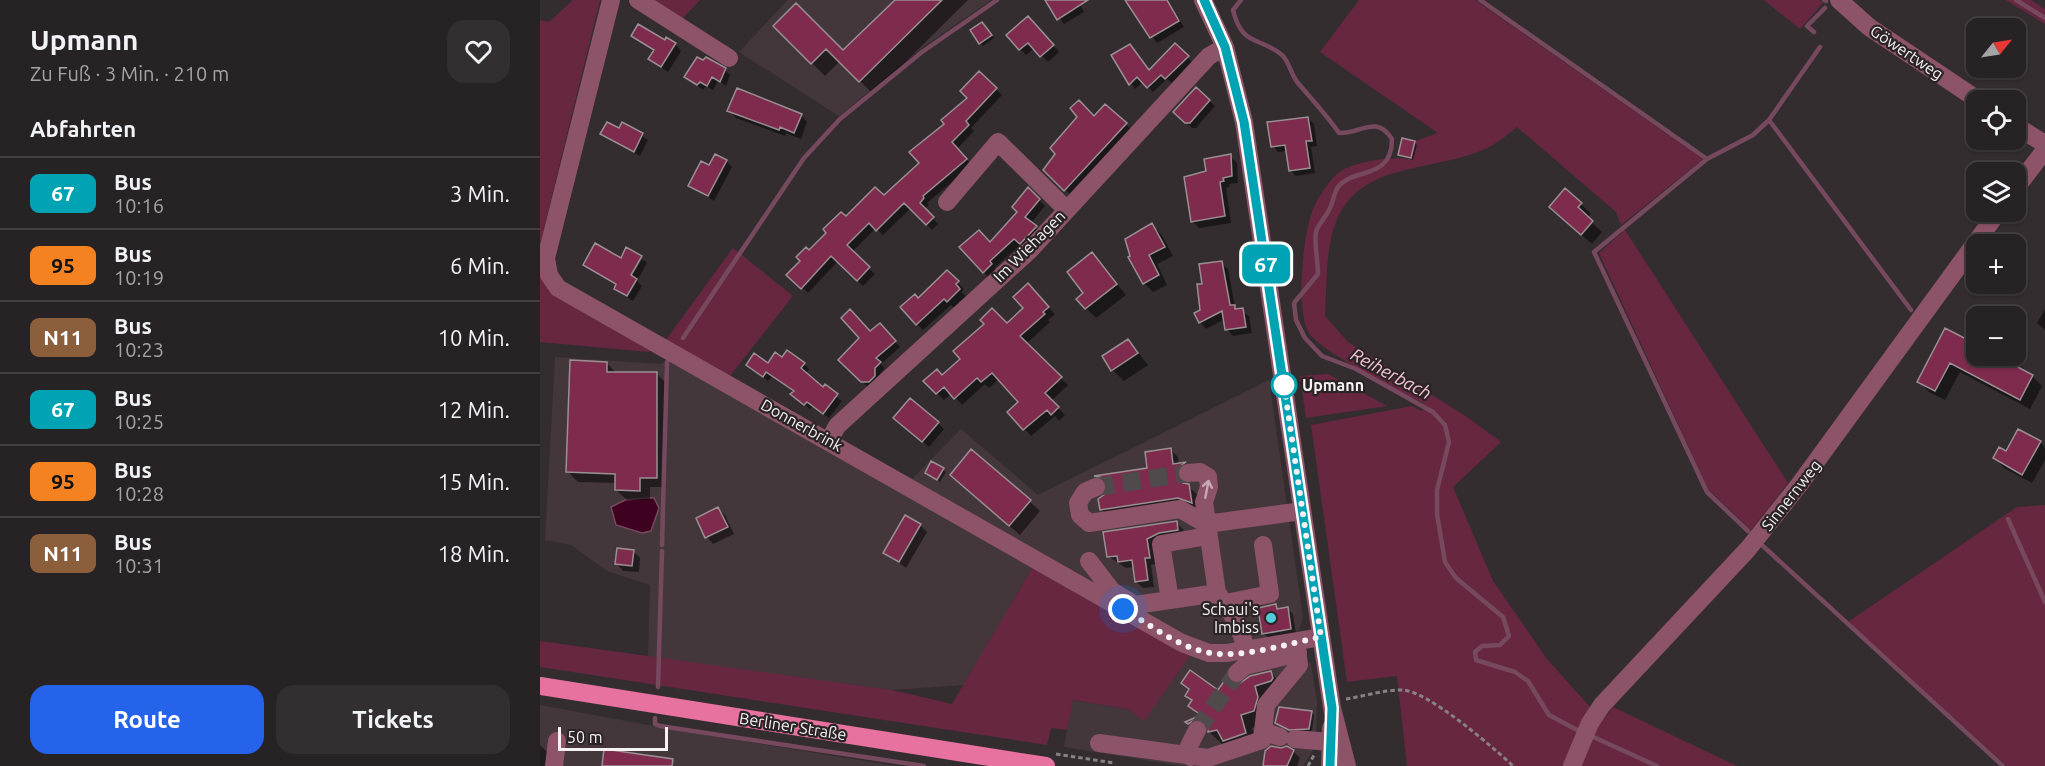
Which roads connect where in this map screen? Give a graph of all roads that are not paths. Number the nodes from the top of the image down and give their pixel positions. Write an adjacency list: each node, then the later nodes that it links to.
1 (611, 0): 15 (street, Donnerbrink)
2 (638, 0): 6 (street)
3 (1203, 0): 5 (street)
4 (1839, 0): 7 (street, Göwertweg)
5 (1225, 47): 13 (street, Im Wiehagen); 18 (street)
6 (729, 58)
7 (1966, 92)
8 (2026, 132): 9 (street)
9 (2045, 144)
10 (2045, 150): 11 (street)
11 (2026, 175)
12 (946, 202): 13 (street)
13 (1066, 209): 15 (street, Im Wiehagen)
14 (1991, 222): 39 (street, Sinnernweg)
15 (829, 441): 26 (street, Donnerbrink)
16 (1188, 473): 19 (street, one-way to 16)
17 (1096, 488): 19 (street)
18 (1302, 511): 19 (street); 24 (street)
19 (1207, 530): 22 (street); 23 (street)
20 (1263, 546): 22 (street)
21 (1089, 561): 23 (street)
22 (1221, 598): 23 (street); 26 (street)
23 (1170, 600)
24 (1321, 637): 25 (street, Donnerbrink); 33 (street)
25 (1297, 647): 26 (street, Donnerbrink); 27 (street); 30 (street)
26 (1246, 651)
27 (1237, 673)
28 (540, 686): 36 (main road, Berliner Straße)
29 (1197, 730): 34 (street)
30 (1263, 731): 33 (street); 34 (street)
31 (557, 741): 35 (street)
32 (1099, 743): 34 (street)
33 (1336, 743): 37 (street); 38 (street)
34 (1191, 757)
35 (554, 766)
36 (1046, 766)
37 (1330, 766)
38 (1347, 766)
39 (1572, 766)

